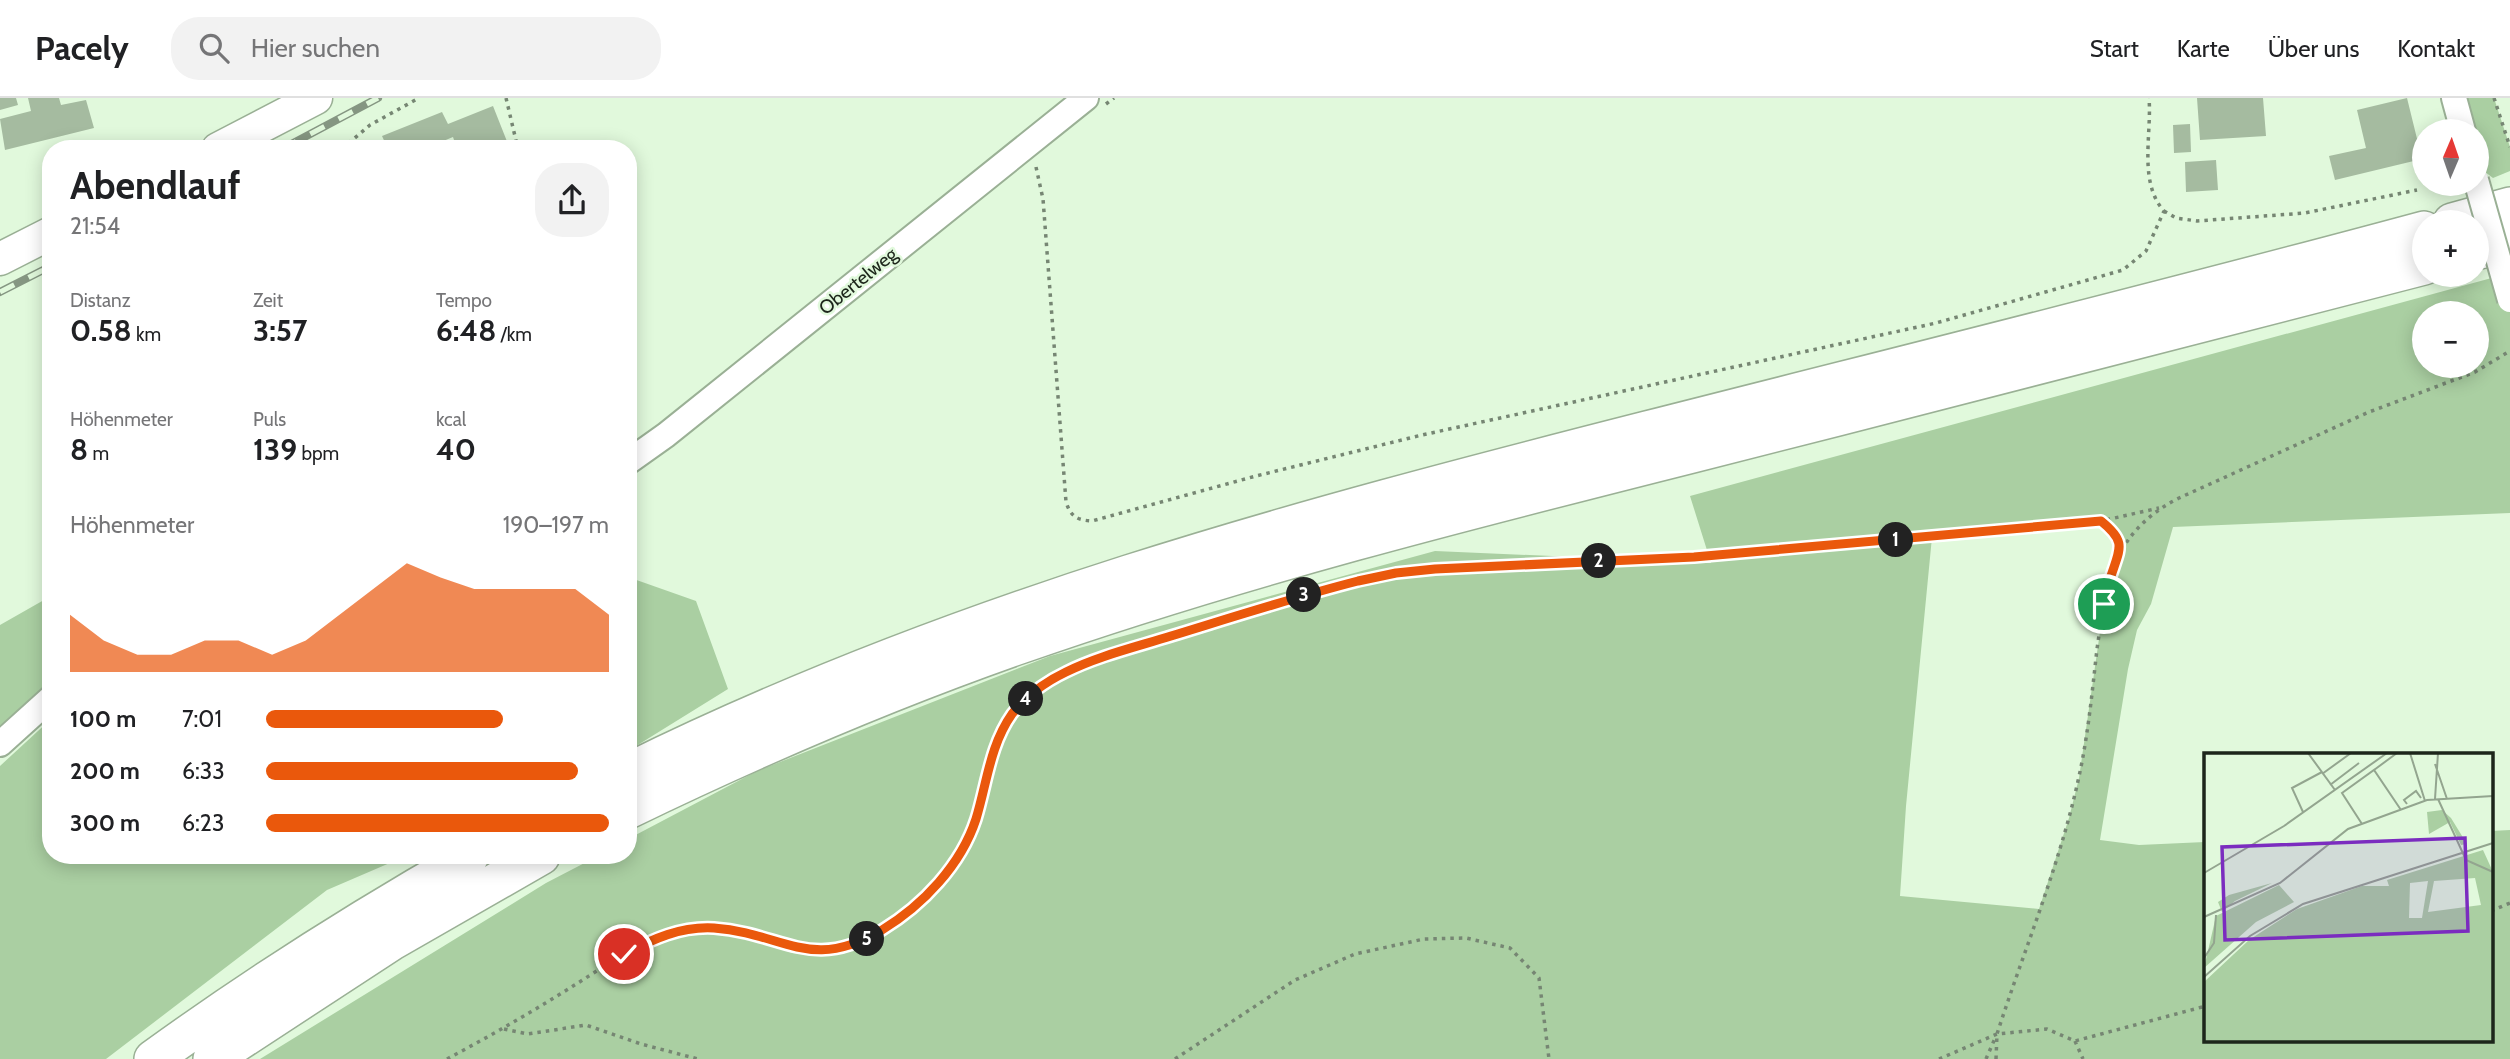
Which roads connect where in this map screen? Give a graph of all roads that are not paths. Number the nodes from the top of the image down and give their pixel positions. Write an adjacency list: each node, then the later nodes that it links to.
1 (316, 98): 5 (main road)
2 (1086, 98): 16 (street, Obertelweg)
3 (2454, 98): 4 (street)
4 (2460, 119)
5 (235, 140)
6 (2480, 196): 15 (street, bridge)
7 (2510, 206): 8 (highway)
8 (2489, 212)
9 (2412, 233): 19 (highway)
10 (42, 238): 13 (main road)
11 (2510, 242): 12 (highway)
12 (2489, 248)
13 (0, 259)
14 (2412, 269): 20 (highway)
15 (2510, 301)
16 (637, 455)
17 (42, 706): 18 (street)
18 (0, 744)
19 (637, 768)
20 (637, 806)
21 (456, 864): 23 (highway)
22 (527, 864): 24 (highway)
23 (153, 1059)
24 (212, 1059)

